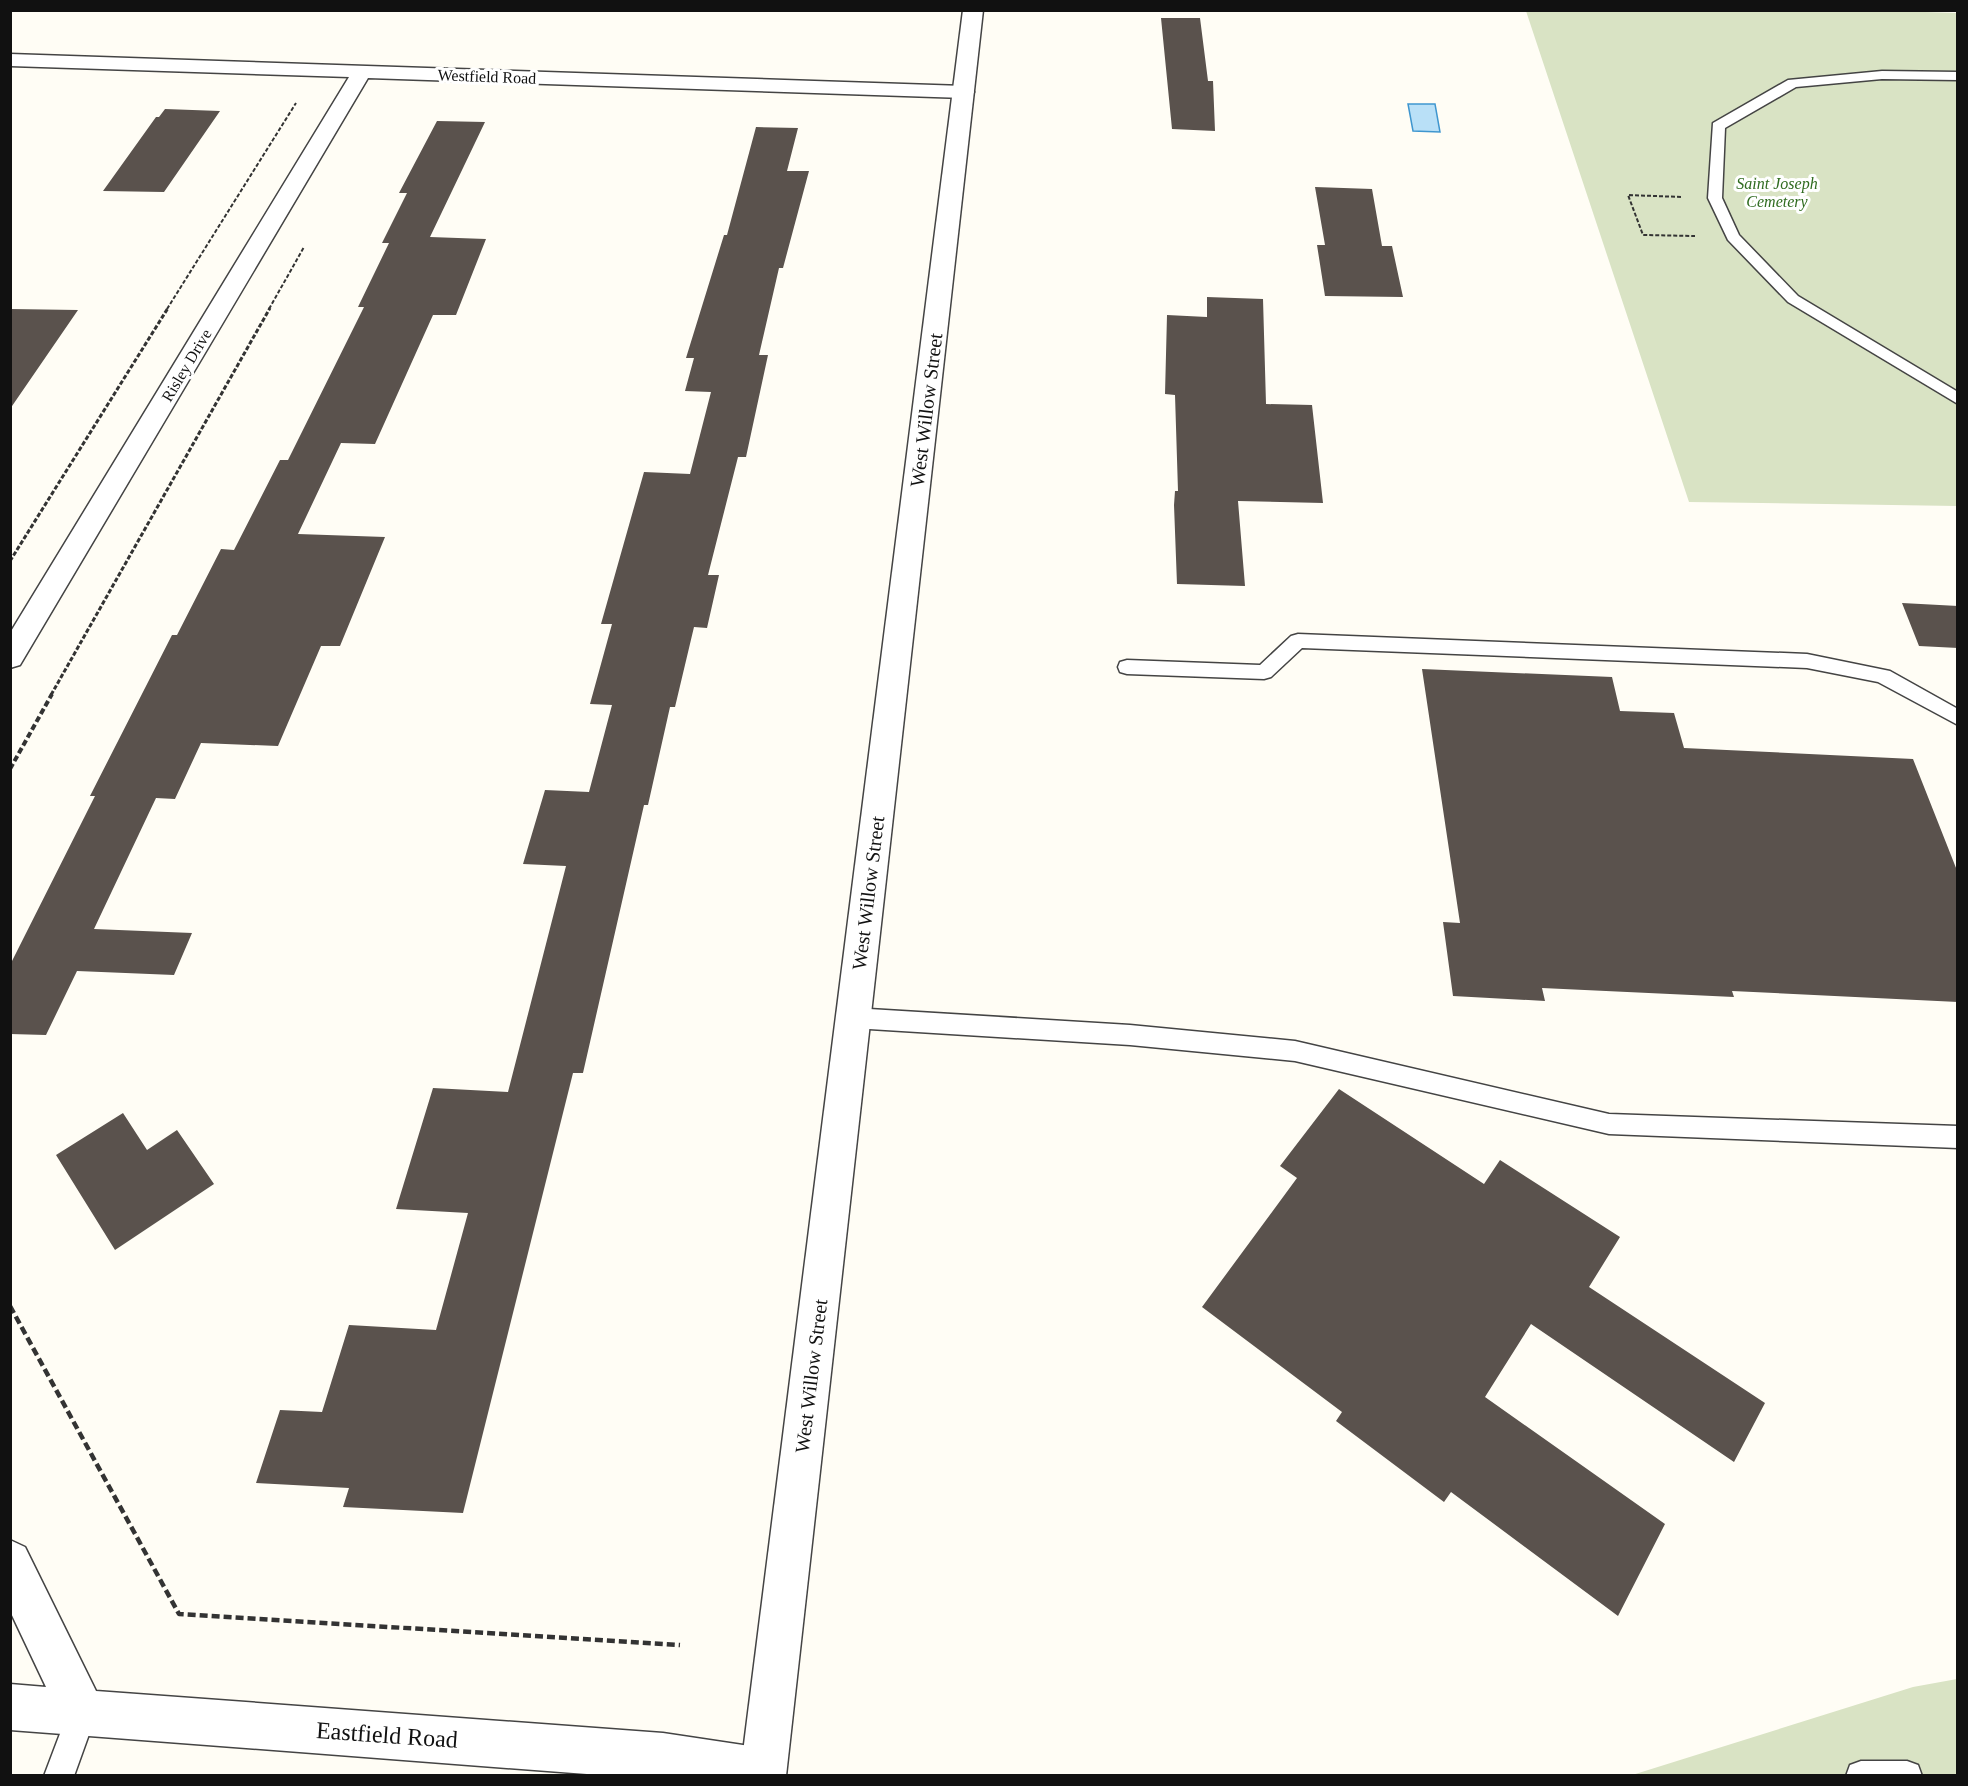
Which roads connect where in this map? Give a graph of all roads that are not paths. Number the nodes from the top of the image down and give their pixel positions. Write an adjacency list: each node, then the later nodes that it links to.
1 (973, 10): 5 (street, West Willow Street)
2 (10, 60): 3 (street, Westfield Road)
3 (362, 72): 5 (street, Westfield Road); 7 (street, Risley Drive)
4 (1958, 76): 6 (lane)
5 (964, 92): 10 (street, West Willow Street)
6 (1958, 399)
7 (10, 658)
8 (1127, 667): 9 (lane)
9 (1958, 718)
10 (853, 1018): 11 (lane); 15 (street, West Willow Street)
11 (1958, 1137)
12 (10, 1562): 14 (street)
13 (10, 1707): 14 (street, Eastfield Road)
14 (82, 1712): 15 (street, Eastfield Road); 16 (lane)
15 (763, 1773)
16 (59, 1776)
17 (1860, 1776): 18 (lane)
18 (1907, 1776)

